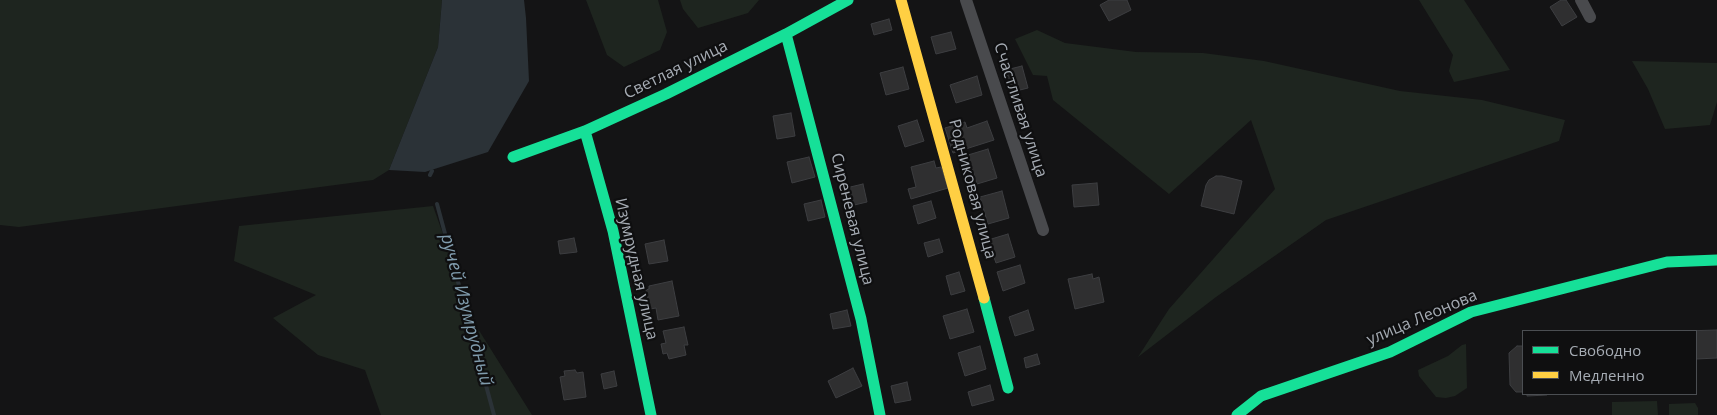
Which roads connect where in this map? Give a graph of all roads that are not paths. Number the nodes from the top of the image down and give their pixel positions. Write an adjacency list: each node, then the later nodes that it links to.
1 (848, 0): 6 (street, Светлая улица)
2 (901, 0): 11 (street, Родниковая улица)
3 (966, 0): 9 (street, Счастливая улица)
4 (1581, 0): 5 (street)
5 (1590, 17)
6 (786, 34): 7 (street, Светлая улица); 13 (street, Сиреневая улица)
7 (585, 131): 8 (street, Светлая улица); 12 (street, Изумрудная улица)
8 (513, 157)
9 (1042, 230)
10 (1717, 260): 14 (street, улица Леонова)
11 (1008, 388)
12 (651, 415)
13 (880, 415)
14 (1237, 415)

